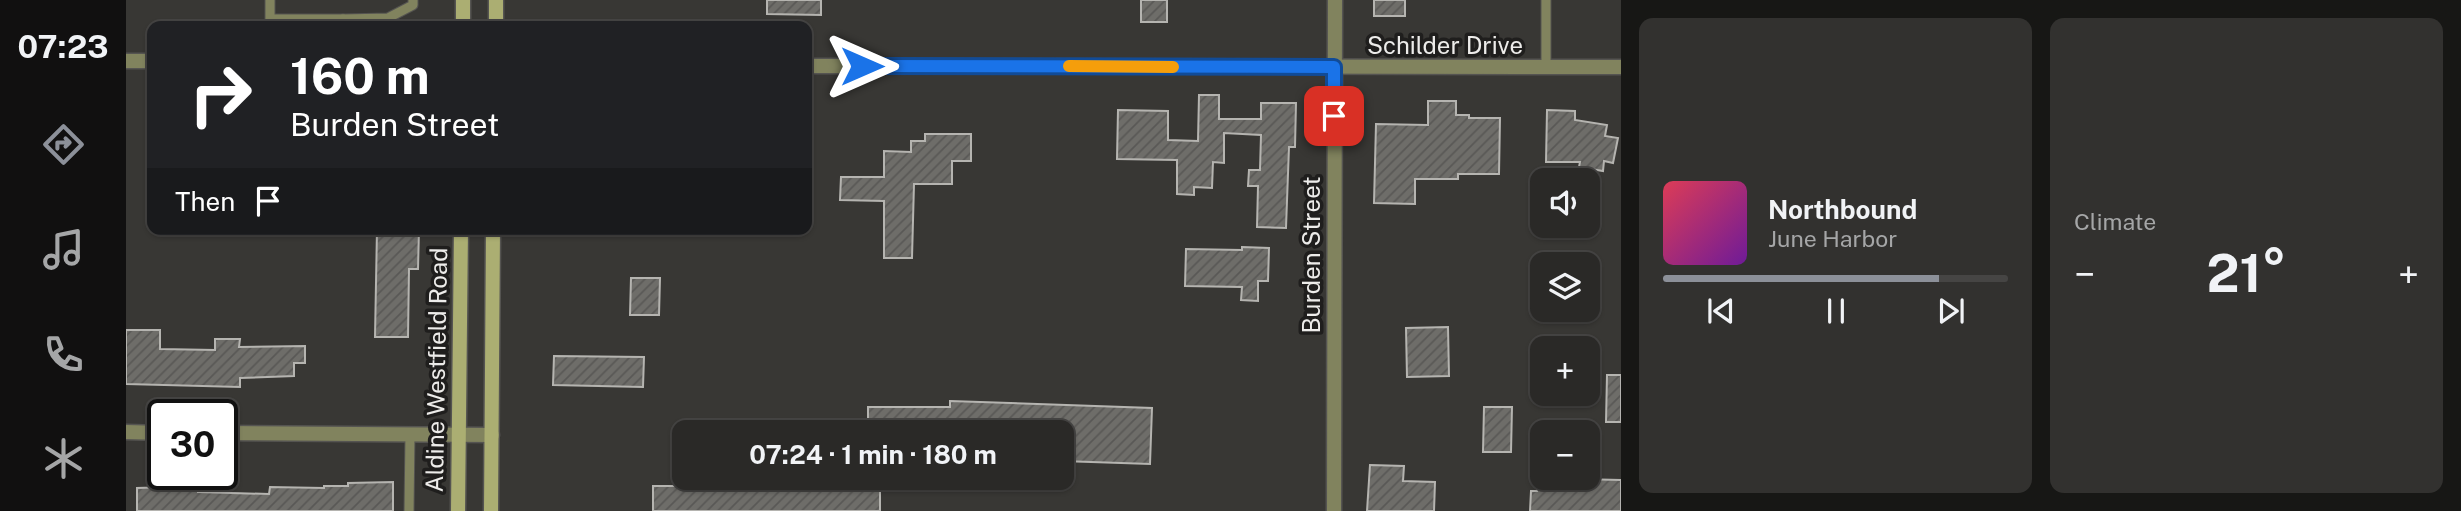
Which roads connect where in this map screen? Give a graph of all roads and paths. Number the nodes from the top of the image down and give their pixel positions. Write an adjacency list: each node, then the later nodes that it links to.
1 (270, 0): 7 (lane)
2 (413, 0): 8 (lane)
3 (463, 0): 9 (main road)
4 (496, 0): 10 (main road)
5 (1335, 0): 14 (street, Burden Street)
6 (1546, 0): 15 (lane)
7 (306, 21)
8 (361, 21)
9 (463, 21)
10 (496, 21)
11 (126, 61): 12 (street)
12 (147, 61)
13 (812, 66): 14 (street, Schilder Drive)
14 (1334, 67): 15 (street, Schilder Drive); 28 (street, Burden Street)
15 (1546, 67): 16 (street, Schilder Drive)
16 (1621, 68)
17 (461, 235): 23 (main road, Aldine Westfield Road)
18 (493, 235): 24 (main road)
19 (126, 432): 20 (street)
20 (147, 433)
21 (238, 433): 22 (street)
22 (410, 435): 23 (street); 25 (lane)
23 (458, 435): 24 (street); 26 (main road, Aldine Westfield Road)
24 (492, 435): 27 (main road)
25 (409, 511)
26 (458, 511)
27 (491, 511)
28 (1334, 511)

